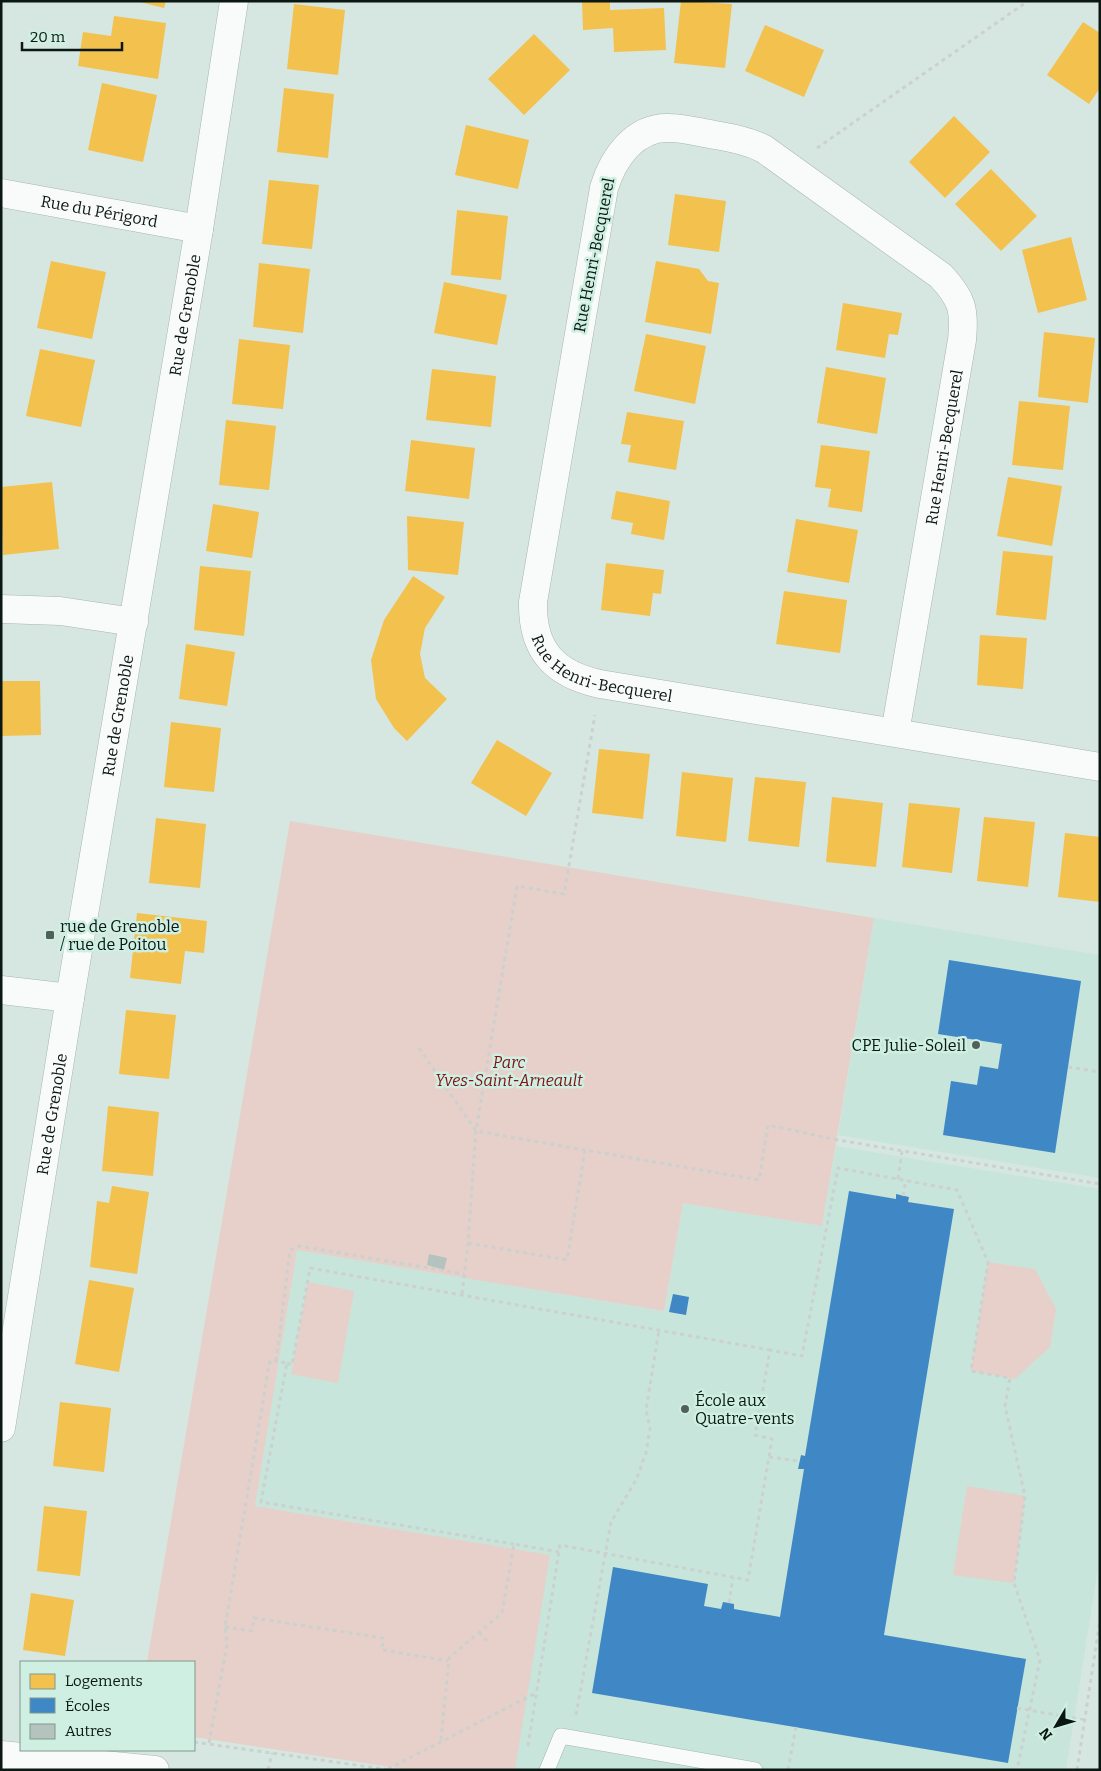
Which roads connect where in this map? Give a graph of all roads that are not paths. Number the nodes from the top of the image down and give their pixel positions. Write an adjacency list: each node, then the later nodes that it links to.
1 (234, 1): 3 (street, Rue de Grenoble)
2 (1, 193): 3 (street, Rue du Périgord)
3 (198, 229): 5 (street, Rue de Grenoble)
4 (1, 609): 5 (street)
5 (134, 622): 9 (street, Rue de Grenoble)
6 (895, 733): 6 (street, Rue Henri-Becquerel); 7 (street, Rue Henri-Becquerel)
7 (1100, 767)
8 (1, 990): 9 (street)
9 (70, 998): 10 (street, Rue de Grenoble)
10 (5, 1379): 11 (street, Rue de Grenoble)
11 (1, 1428)
12 (1, 1755): 13 (street)
13 (155, 1770)
14 (547, 1770): 15 (lane)
15 (755, 1770)

